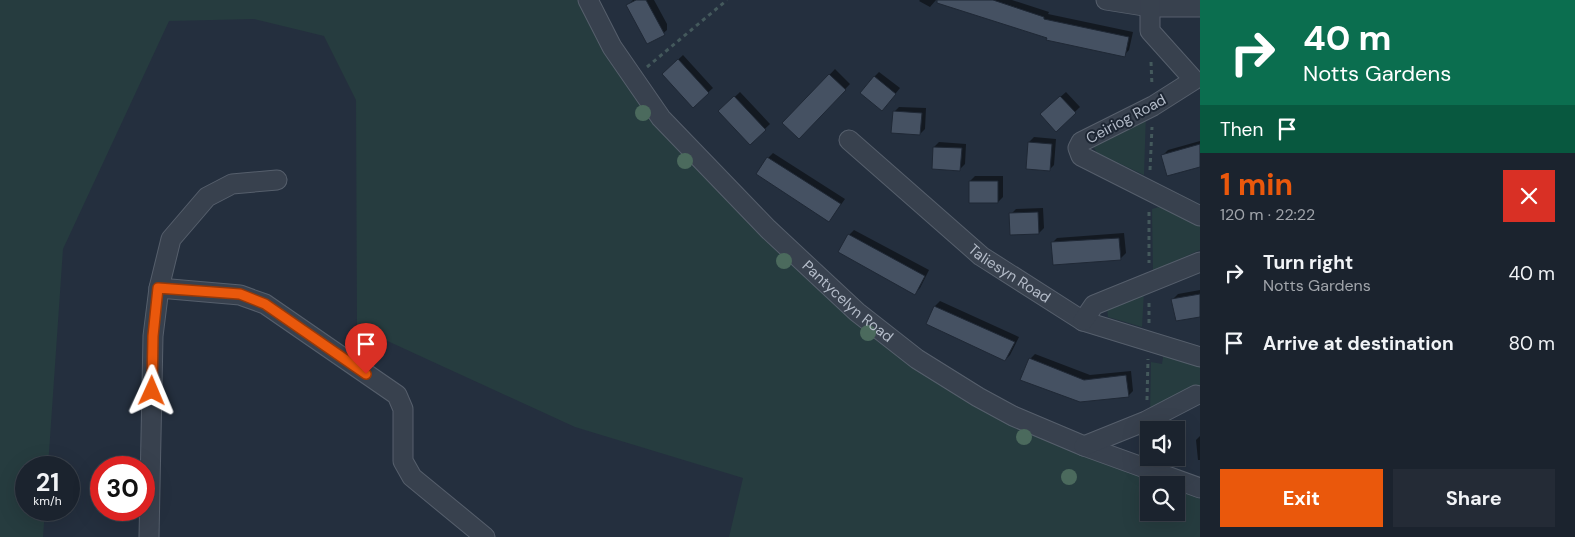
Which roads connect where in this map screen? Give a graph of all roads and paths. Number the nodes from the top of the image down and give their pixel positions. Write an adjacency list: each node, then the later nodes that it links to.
1 (588, 0): 22 (street, Pantycelyn Road)
2 (727, 0): 7 (path)
3 (1106, 0): 4 (street)
4 (1150, 4): 5 (street); 6 (street)
5 (1200, 7)
6 (1150, 31): 8 (path); 8 (street, Ceiriog Road)
7 (642, 70)
8 (1153, 106): 11 (path); 11 (street, Ceiriog Road)
9 (849, 140): 16 (street, Taliesyn Road)
10 (276, 180): 15 (street)
11 (1149, 191): 12 (street, Ceiriog Road); 14 (path)
12 (1200, 216)
13 (1200, 262): 14 (street)
14 (1149, 282): 16 (street); 17 (path)
15 (158, 288): 24 (street); 25 (street)
16 (1084, 320): 17 (street, Taliesyn Road)
17 (1149, 342): 18 (street, Taliesyn Road); 20 (path)
18 (1200, 356)
19 (1196, 394): 20 (street)
20 (1146, 421)
21 (1140, 423): 22 (street)
22 (1084, 446): 23 (street, Pantycelyn Road)
23 (1200, 488)
24 (149, 537)
25 (485, 537)

